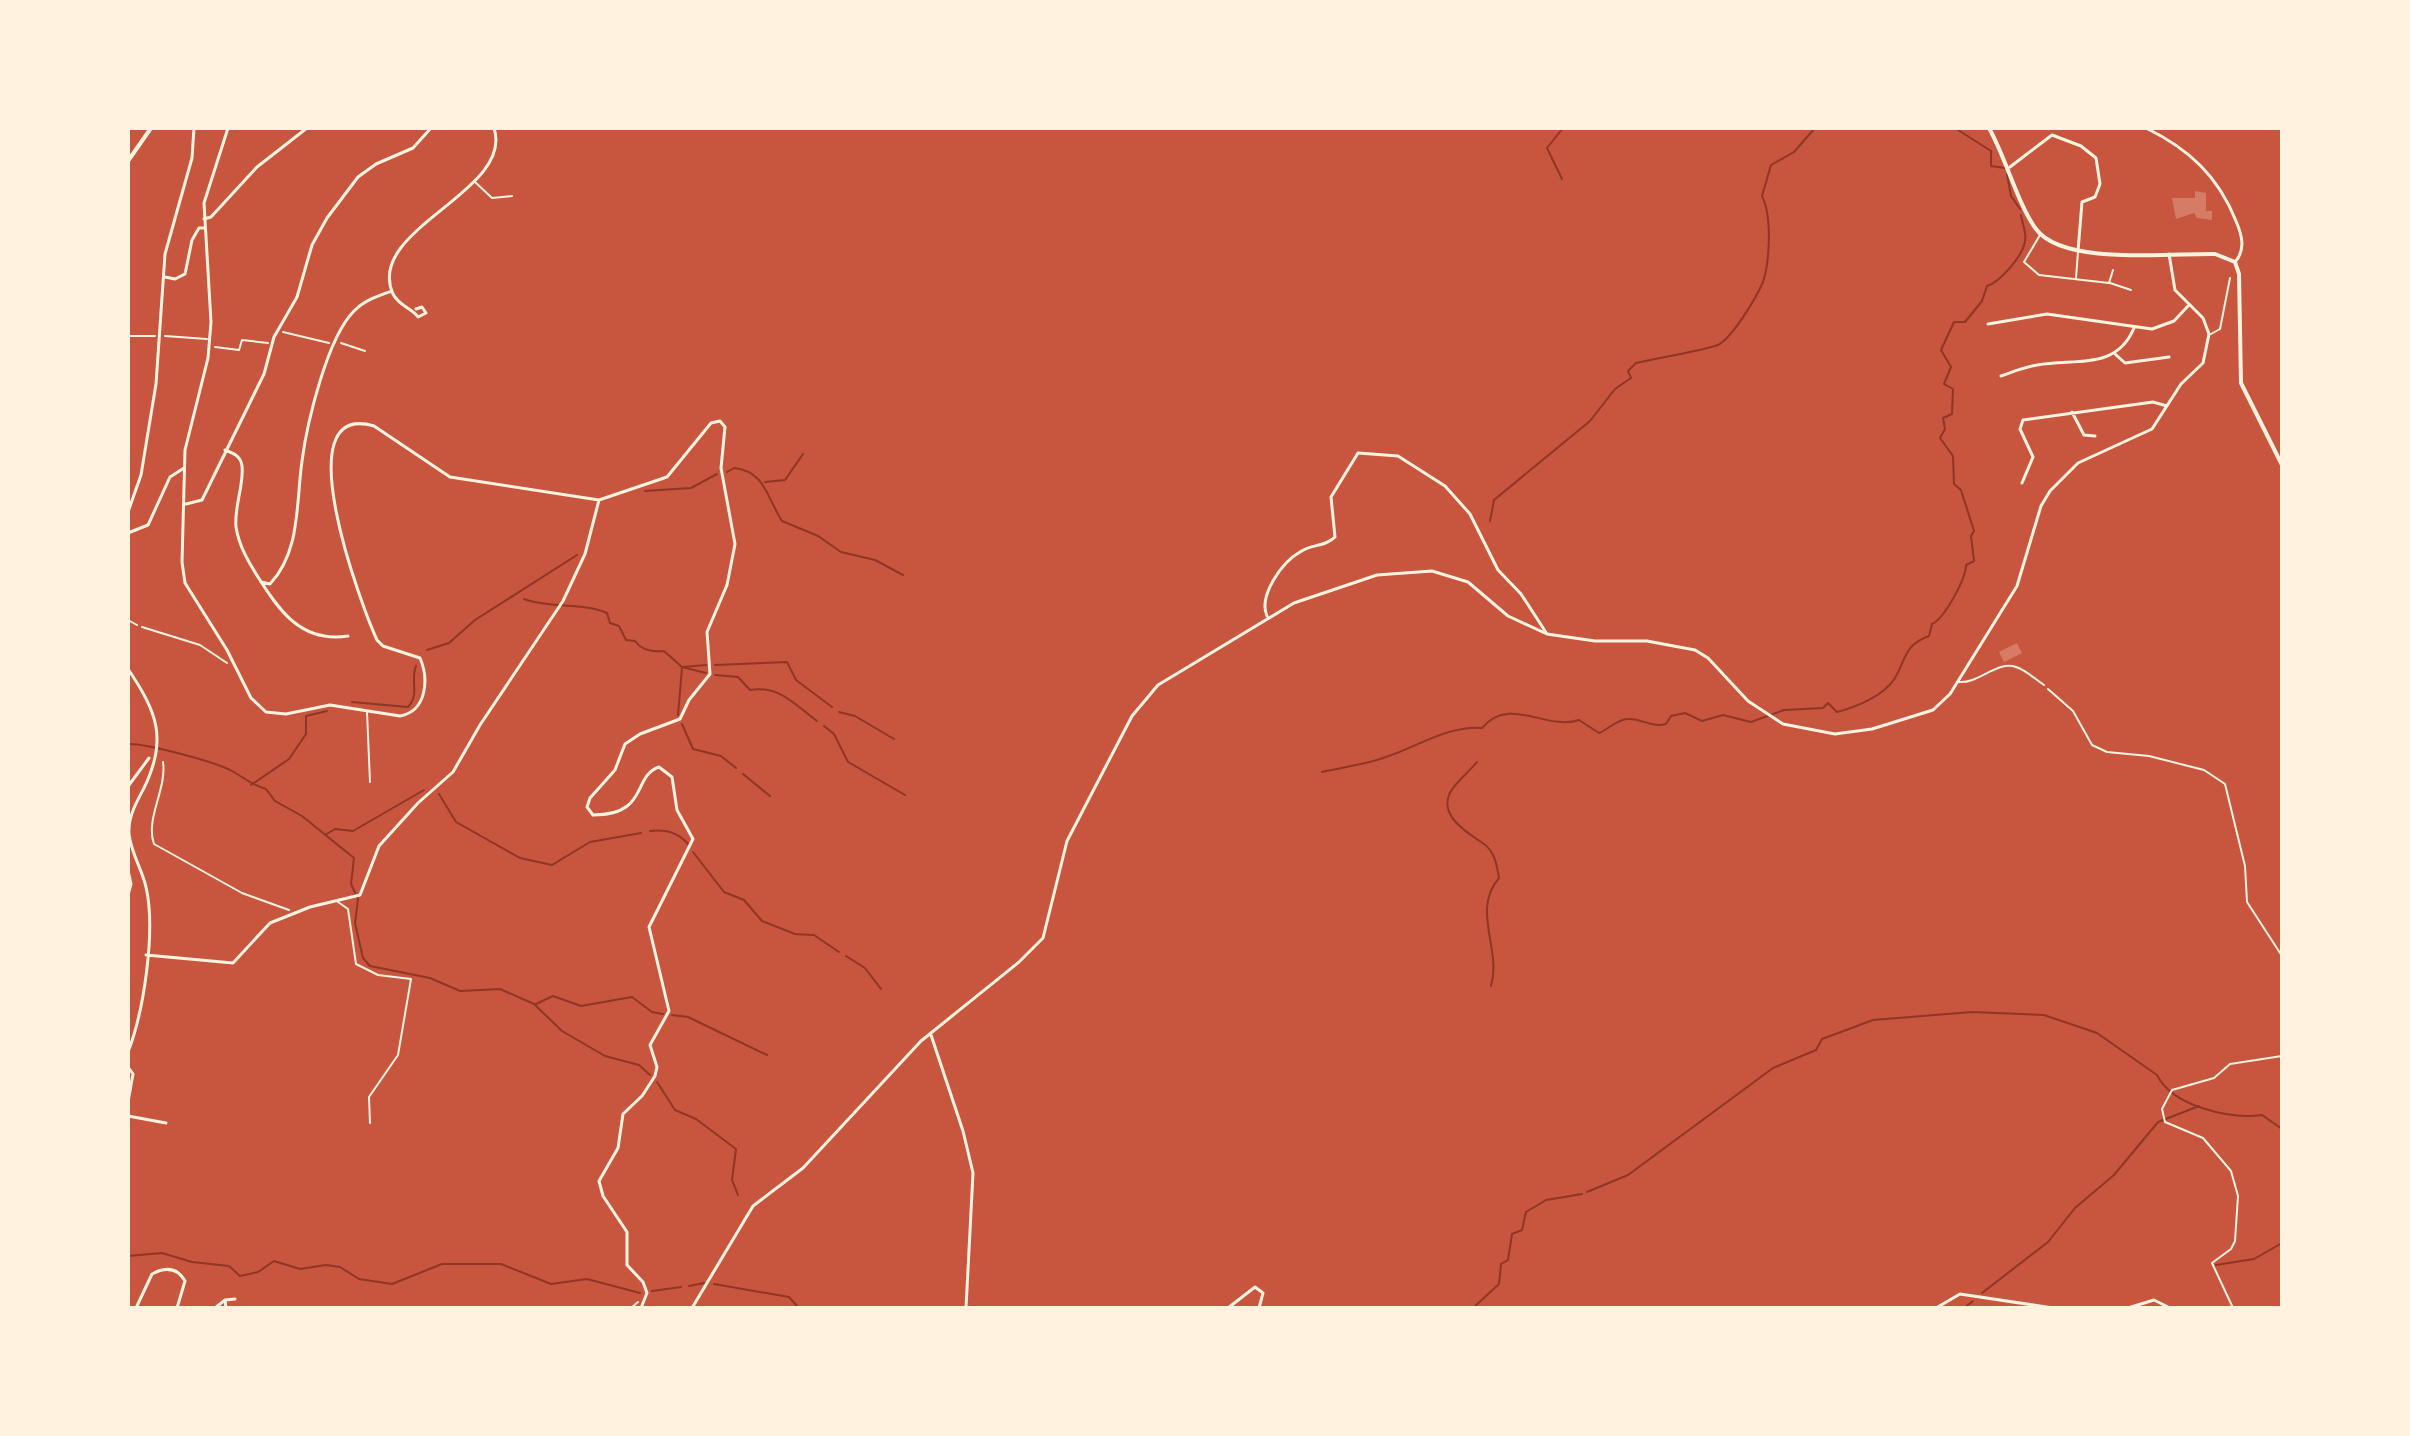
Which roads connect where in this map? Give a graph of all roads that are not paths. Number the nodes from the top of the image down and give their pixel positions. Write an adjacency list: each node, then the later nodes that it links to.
1 (151, 128): 9 (street)
2 (194, 128): 20 (street)
3 (228, 128): 13 (street)
4 (307, 128): 13 (street)
5 (431, 128): 37 (street)
6 (494, 128): 11 (street)
7 (1989, 128): 10 (street)
8 (2146, 128): 18 (street)
9 (128, 161)
10 (2010, 167): 15 (street); 16 (street)
11 (473, 181): 12 (lane); 25 (street)
12 (512, 196)
13 (204, 219): 14 (street)
14 (204, 228): 20 (street); 39 (street)
15 (2041, 235): 16 (street); 22 (lane)
16 (2078, 252): 17 (street); 22 (lane)
17 (2169, 254): 18 (street); 26 (street)
18 (2235, 262): 38 (street)
19 (2113, 270): 23 (lane)
20 (165, 277): 43 (street)
21 (2230, 278): 30 (lane)
22 (2076, 279): 23 (lane)
23 (2109, 283): 24 (lane)
24 (2131, 290)
25 (392, 291): 27 (street); 45 (street)
26 (2188, 306): 29 (street); 30 (street)
27 (415, 310)
28 (1988, 324): 29 (street)
29 (2134, 328): 31 (street)
30 (2209, 334): 34 (street)
31 (2115, 354): 32 (street); 33 (street)
32 (2169, 357)
33 (2001, 376)
34 (2167, 406): 35 (street); 52 (street)
35 (2072, 412): 36 (street); 40 (street)
36 (2095, 436)
37 (225, 450): 42 (street); 45 (street)
38 (2282, 465)
39 (184, 468): 42 (street); 44 (street)
40 (2022, 483)
41 (599, 500): 54 (street); 61 (street); 76 (street)
42 (186, 504): 54 (street)
43 (128, 512)
44 (128, 533)
45 (261, 582): 50 (street)
46 (1267, 617): 49 (street); 49 (street); 63 (street)
47 (128, 620): 48 (lane)
48 (137, 625)
49 (1547, 634): 52 (street)
50 (348, 636)
51 (128, 669): 58 (street)
52 (1957, 682): 53 (lane)
53 (2044, 685)
54 (367, 711): 56 (lane)
55 (149, 758): 57 (street)
56 (370, 782)
57 (128, 786)
58 (129, 835): 62 (street)
59 (128, 870): 60 (street)
60 (128, 895)
61 (334, 900): 62 (street); 69 (lane)
62 (146, 955): 64 (street)
63 (931, 1035): 77 (street); 78 (street)
64 (128, 1052)
65 (128, 1067): 66 (street)
66 (128, 1102)
67 (128, 1116): 68 (street)
68 (166, 1123)
69 (370, 1123)
70 (235, 1299): 71 (street)
71 (225, 1300): 74 (street); 75 (street)
72 (136, 1308): 73 (street)
73 (177, 1308)
74 (215, 1308)
75 (226, 1308)
76 (641, 1308)
77 (692, 1308)
78 (966, 1308)
79 (1228, 1308): 80 (street)
80 (1259, 1308)
81 (1936, 1308): 82 (street)
82 (2053, 1308)
83 (2128, 1308): 84 (street)
84 (2170, 1308)

